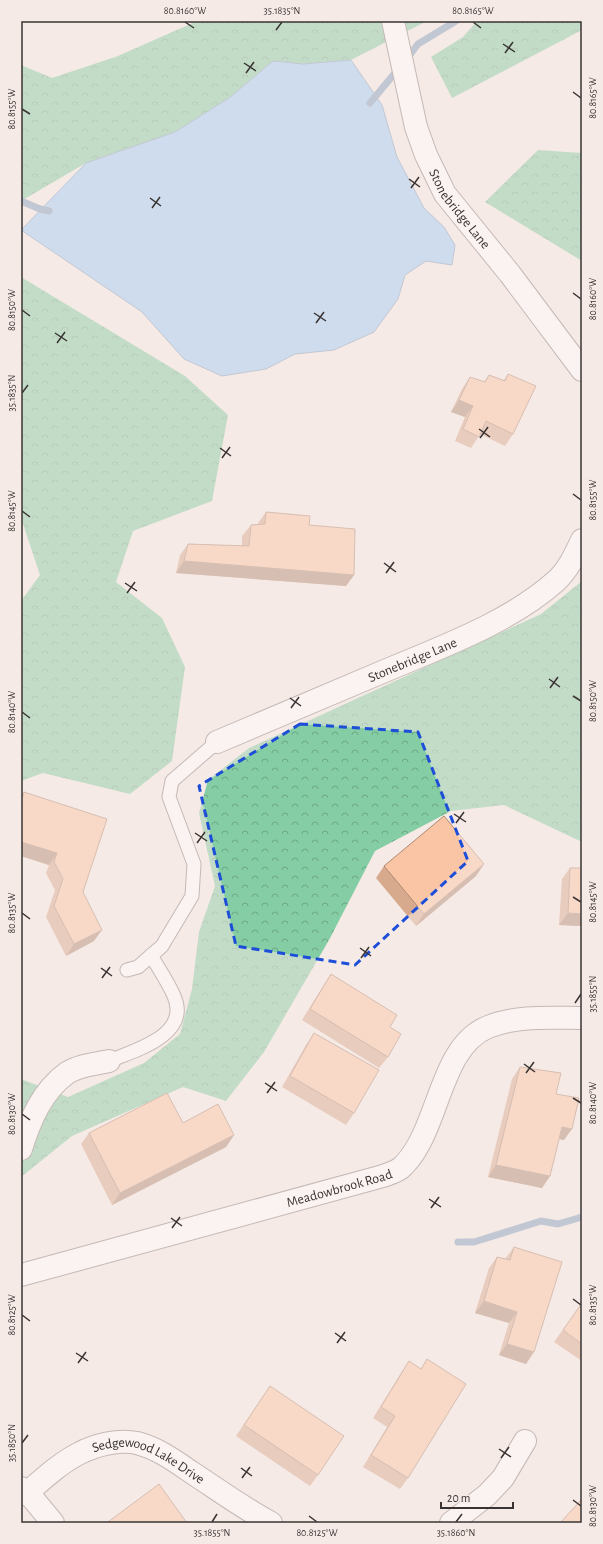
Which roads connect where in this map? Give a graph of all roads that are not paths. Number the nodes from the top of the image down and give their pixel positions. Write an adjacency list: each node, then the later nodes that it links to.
1 (395, 28): 2 (street, Stonebridge Lane)
2 (582, 370)
3 (582, 540): 4 (street, Stonebridge Lane)
4 (217, 742): 5 (lane)
5 (151, 955): 6 (lane); 8 (lane)
6 (127, 970)
7 (582, 1018): 10 (street, Meadowbrook Road)
8 (109, 1061): 9 (street)
9 (21, 1149)
10 (21, 1275)
11 (525, 1440): 15 (street)
12 (24, 1490): 13 (street); 14 (street, Sedgewood Lake Drive)
13 (53, 1523)
14 (271, 1523)
15 (451, 1523)

